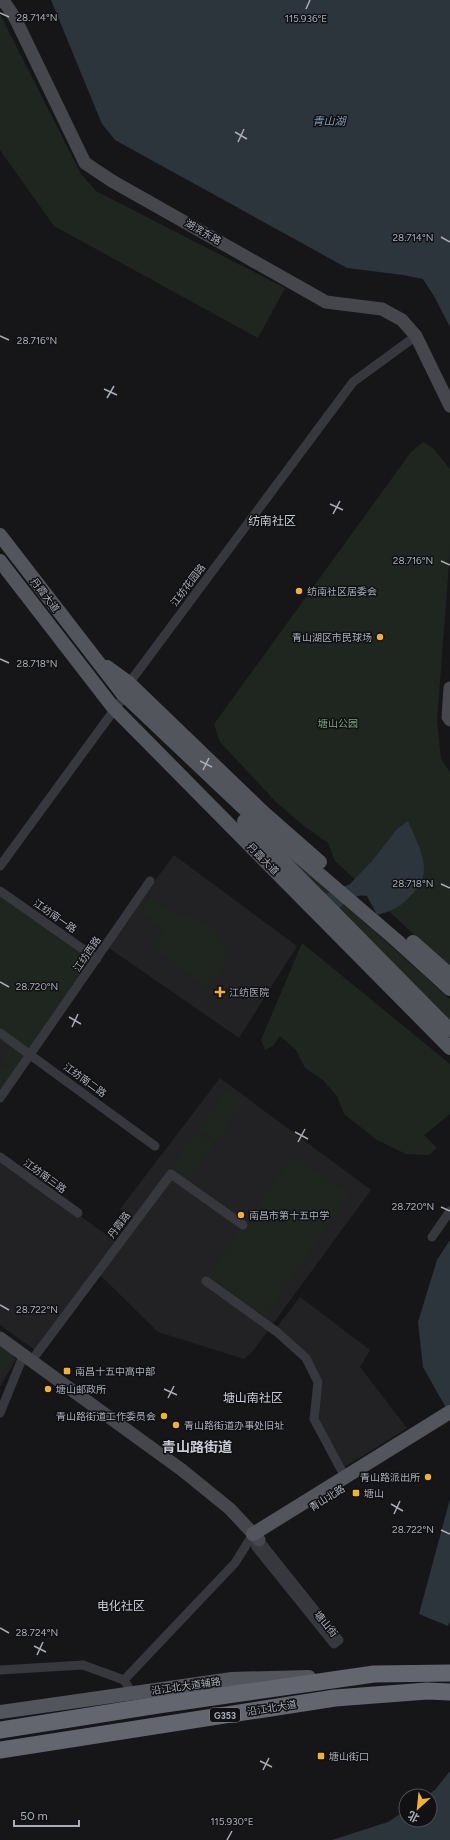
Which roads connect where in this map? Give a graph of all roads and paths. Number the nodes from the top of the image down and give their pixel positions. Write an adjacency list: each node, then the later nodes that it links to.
1 (3, 0): 2 (street, 湖滨东路)
2 (416, 336): 3 (street, 湖滨东路); 7 (street, 江纺花园路)
3 (450, 406)
4 (0, 535): 7 (main road, 丹霞大道)
5 (0, 561): 7 (main road, 丹霞大道)
6 (450, 688): 8 (street)
7 (121, 697): 9 (street, 江纺花园路); 13 (main road, 丹霞大道); 14 (main road, 丹霞大道); 15 (main road, 丹霞大道); 17 (main road, 丹霞大道)
8 (450, 720)
9 (0, 866)
10 (150, 881): 12 (street, 江纺西路)
11 (0, 891): 12 (street, 江纺南一路)
12 (97, 959): 18 (street, 江纺西路)
13 (450, 975)
14 (450, 989)
15 (450, 1030)
16 (0, 1033): 18 (street, 江纺南二路)
17 (450, 1048)
18 (31, 1054): 19 (street, 江纺西路); 20 (street, 江纺南二路)
19 (0, 1098)
20 (156, 1146)
21 (0, 1157): 23 (street, 江纺南三路)
22 (450, 1210): 25 (street)
23 (78, 1213)
24 (243, 1225): 28 (street, 丹霞路)
25 (432, 1237)
26 (206, 1281): 34 (street)
27 (0, 1338): 28 (street, 塘山街)
28 (25, 1356): 29 (street); 31 (street); 35 (street, 塘山街)
29 (0, 1403)
30 (450, 1412): 33 (main road)
31 (0, 1413)
32 (450, 1421): 33 (main road)
33 (430, 1428): 34 (main road, 青山北路); 35 (main road, 青山北路)
34 (345, 1477): 35 (main road, 青山北路)
35 (256, 1537): 35 (street, 塘山街); 39 (street)
36 (0, 1670): 39 (street)
37 (450, 1673): 38 (highway, 沿江北大道 / G353)
38 (374, 1674): 41 (main road, 沿江北大道辅路); 43 (highway, 沿江北大道 / G353)
39 (124, 1680): 41 (street)
40 (450, 1692): 44 (highway, 沿江北大道 / G353)
41 (132, 1693): 42 (main road, 沿江北大道辅路)
42 (0, 1712)
43 (0, 1730)
44 (0, 1750)

